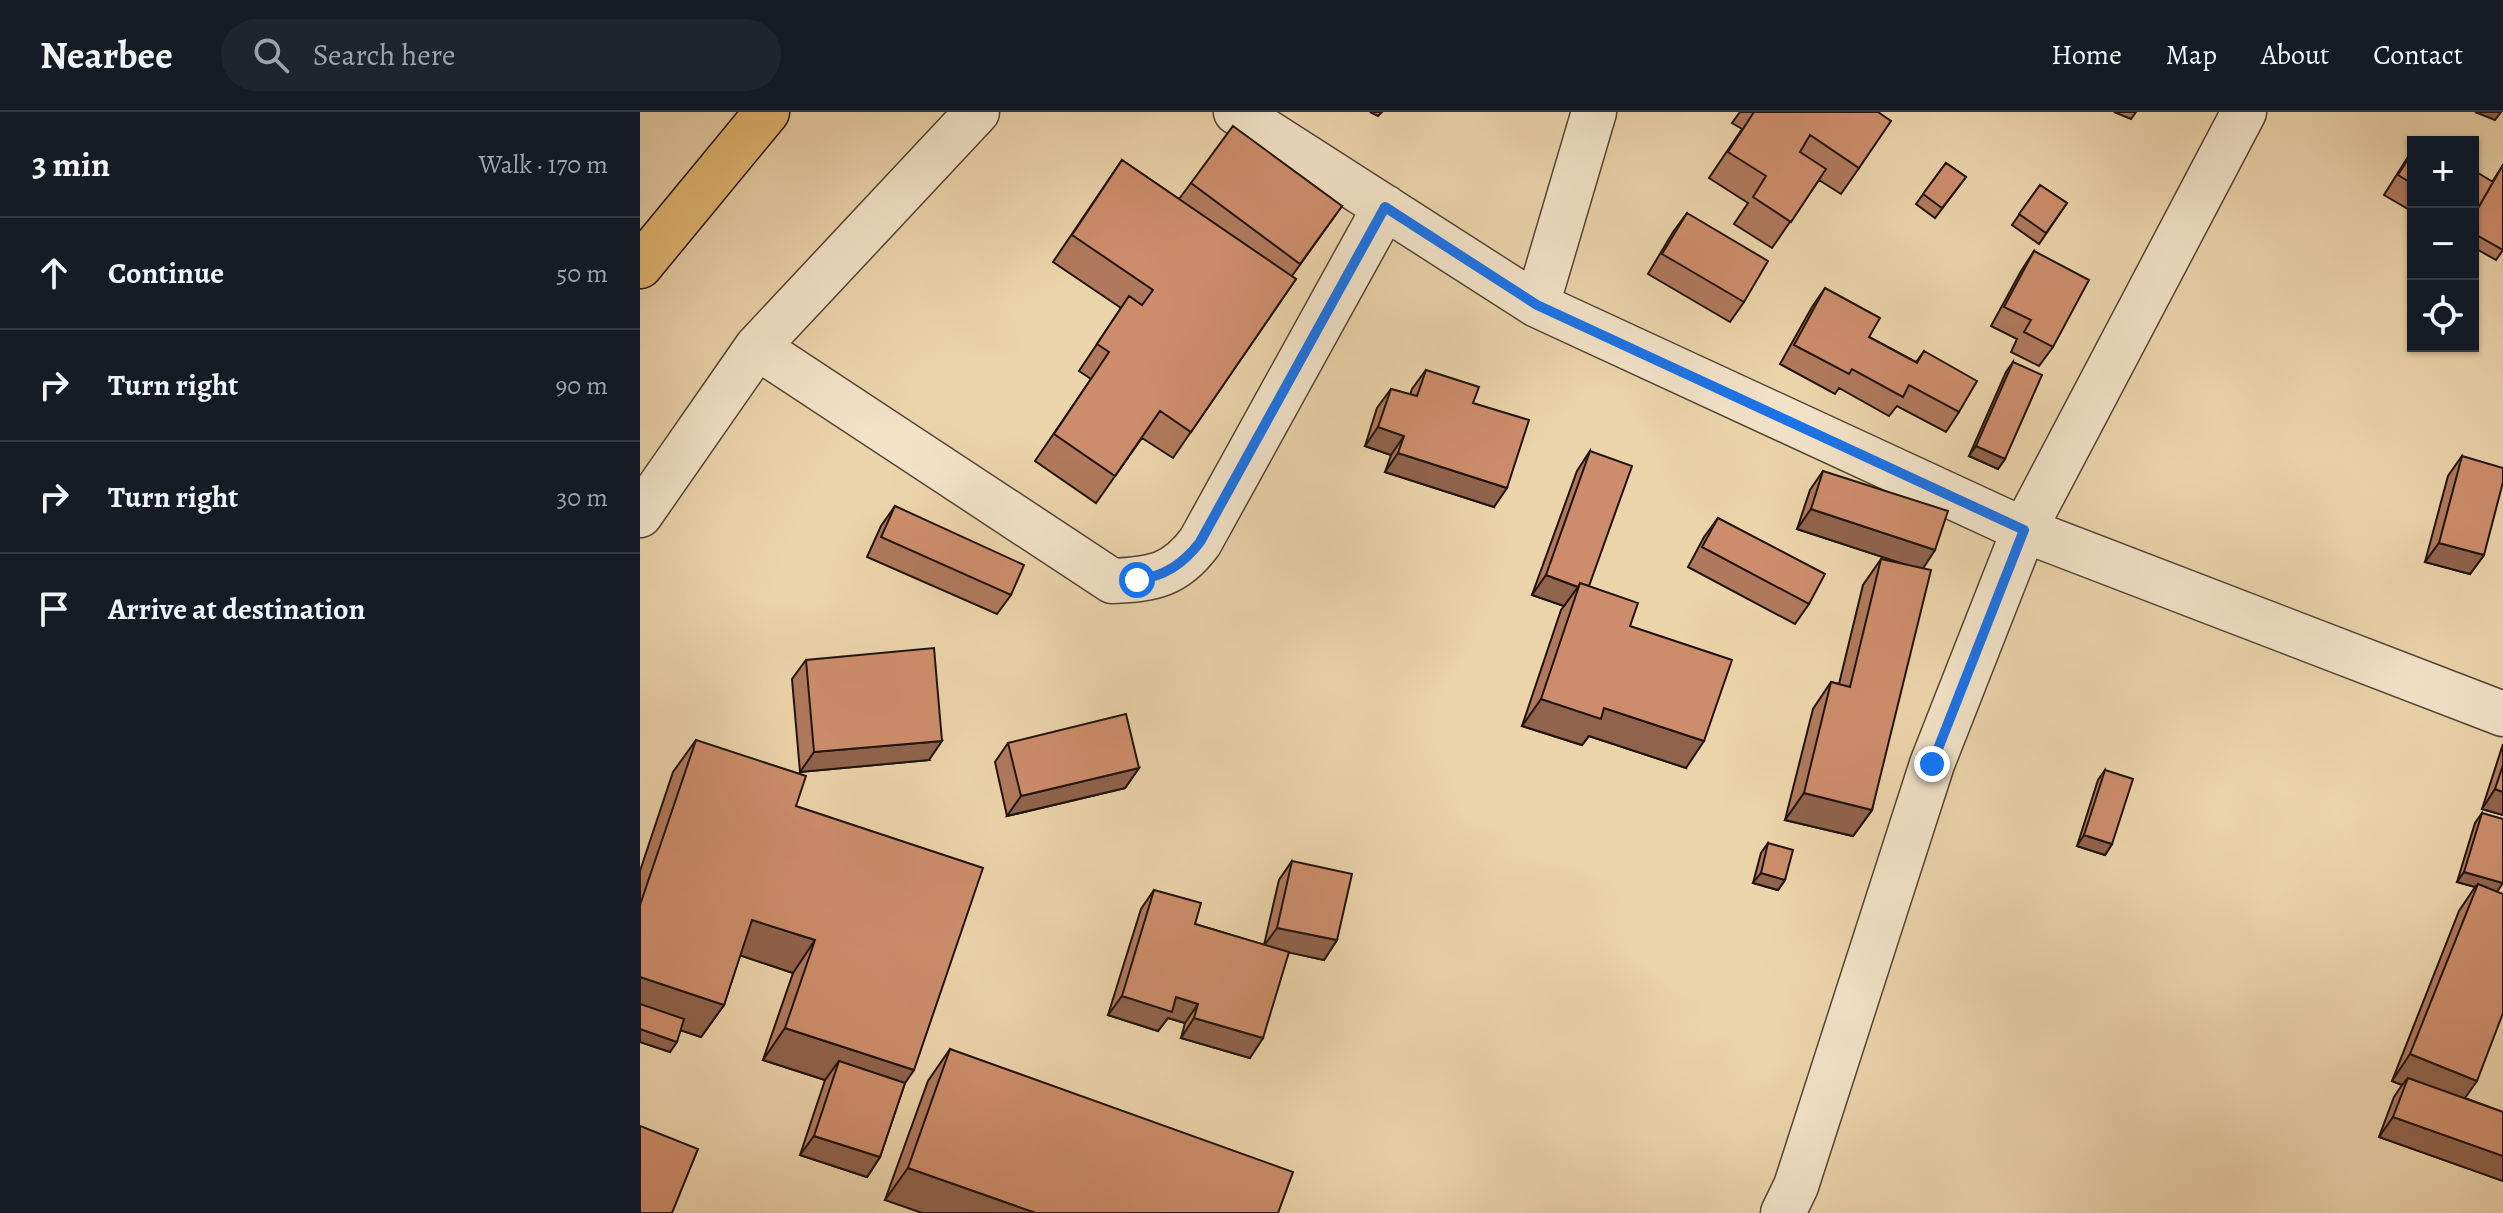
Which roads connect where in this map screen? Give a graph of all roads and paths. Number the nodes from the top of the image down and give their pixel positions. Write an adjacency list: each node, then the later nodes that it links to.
1 (767, 112): 7 (main road)
2 (977, 112): 9 (street)
3 (1236, 112): 6 (street)
4 (1594, 112): 8 (street)
5 (2244, 112): 11 (street)
6 (1385, 207): 8 (street); 9 (street)
7 (640, 266)
8 (1537, 305): 11 (street)
9 (757, 347): 10 (street)
10 (640, 515)
11 (2024, 530): 12 (street); 13 (street)
12 (2503, 714)
13 (1783, 1213)

